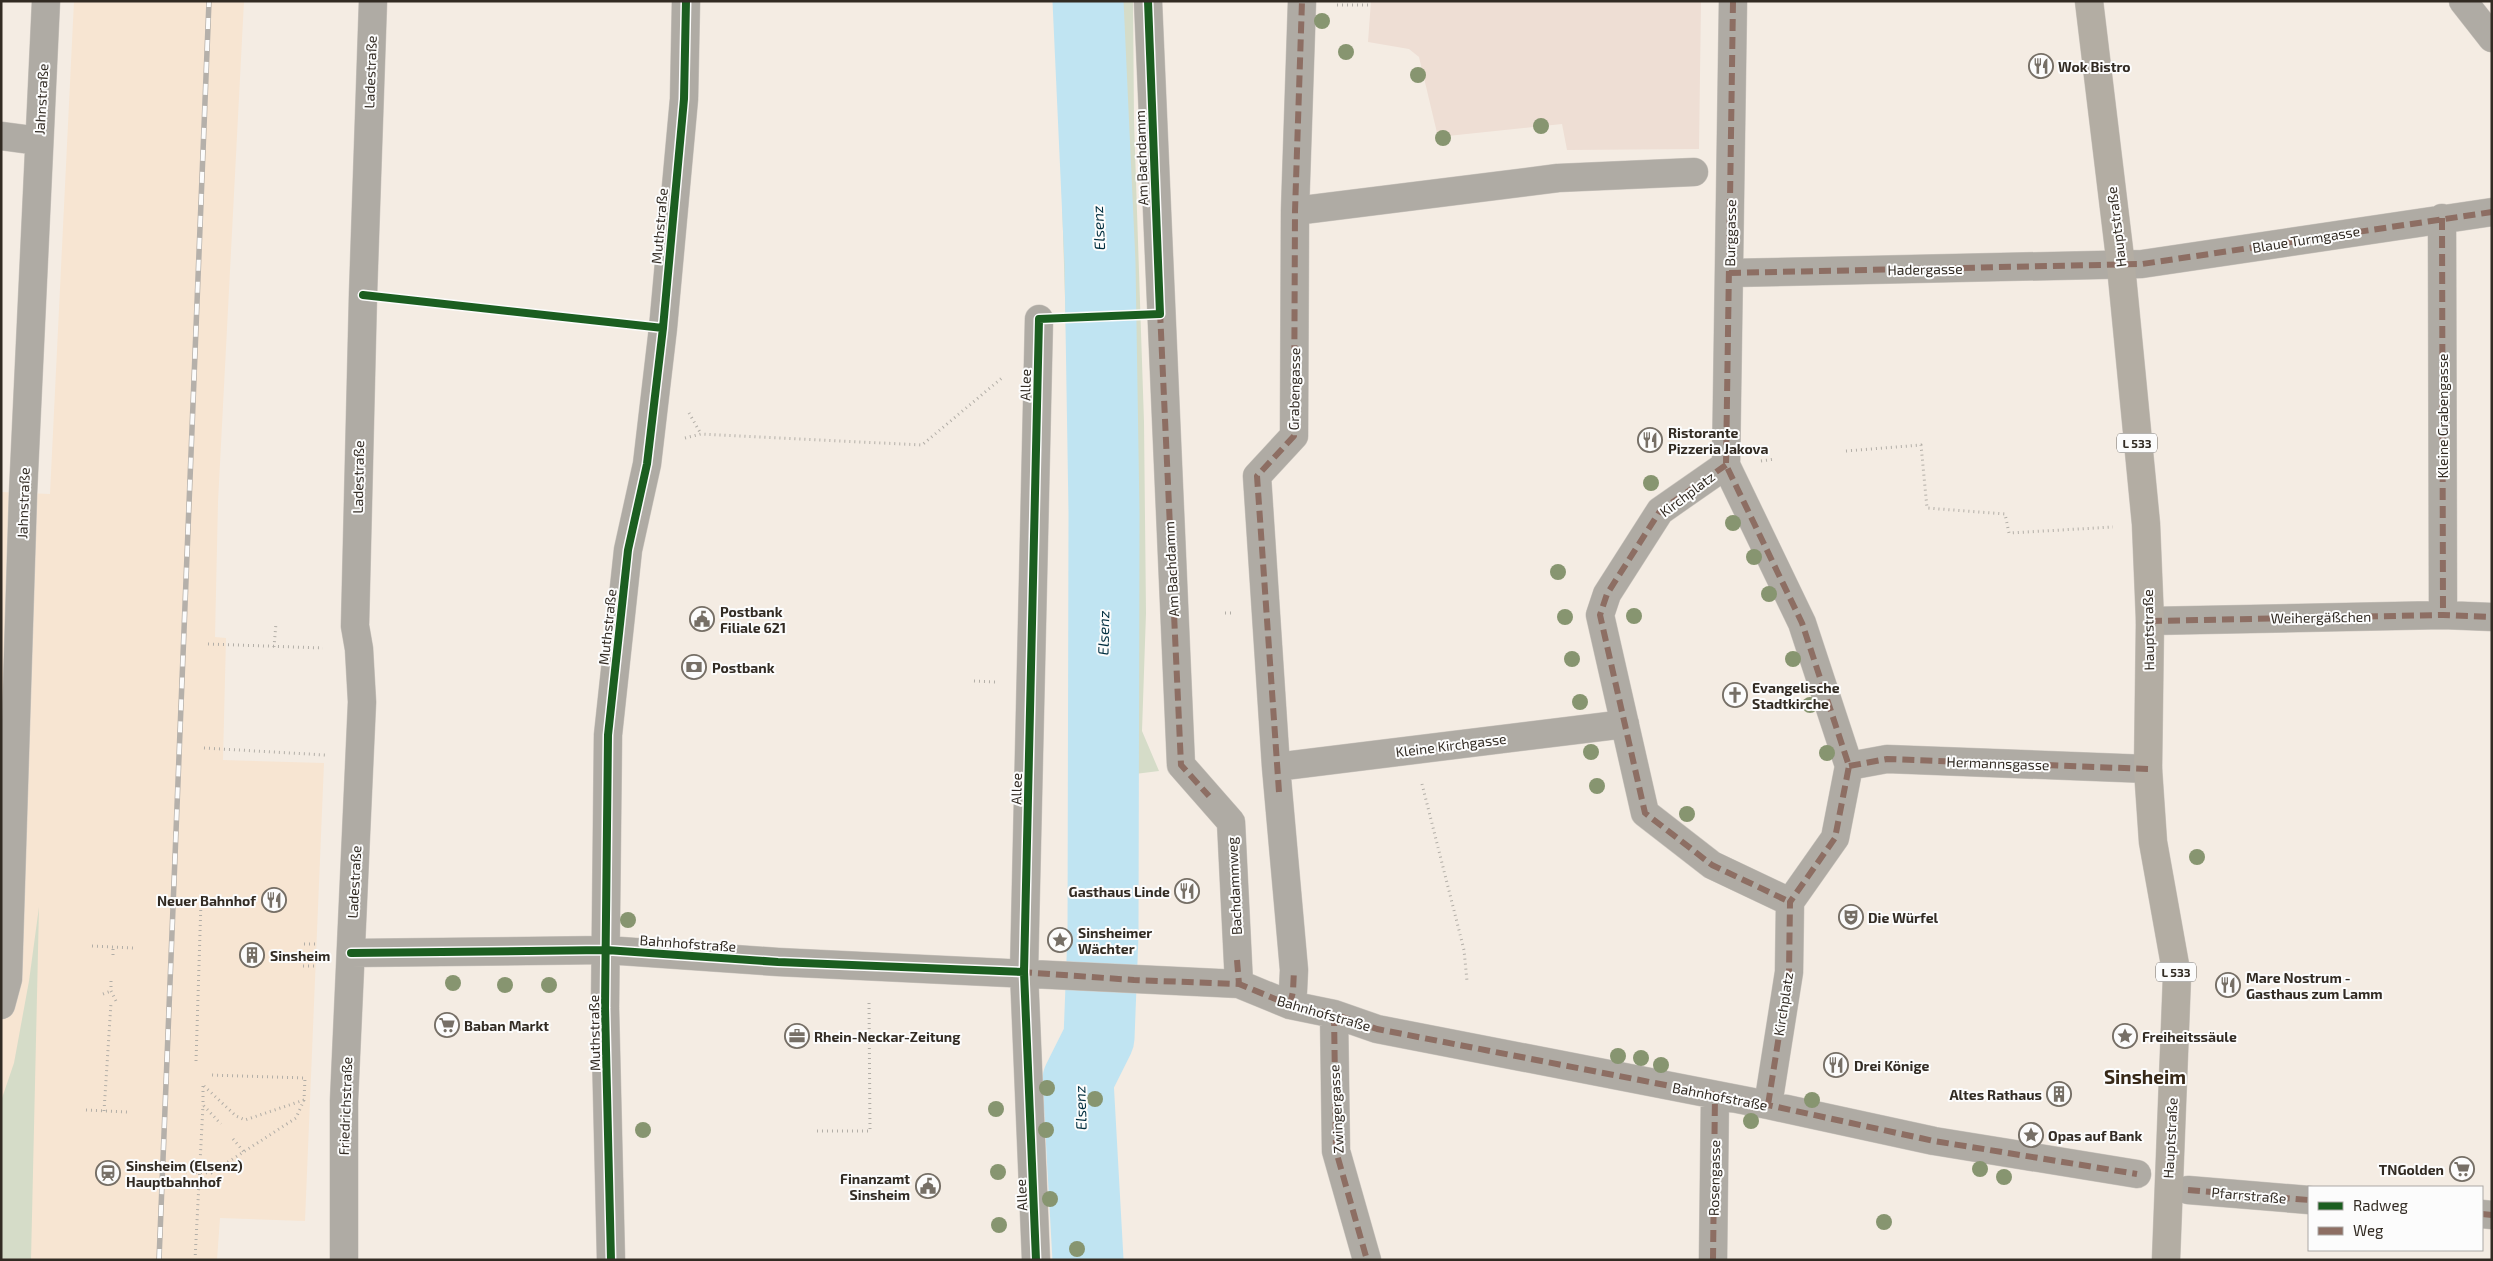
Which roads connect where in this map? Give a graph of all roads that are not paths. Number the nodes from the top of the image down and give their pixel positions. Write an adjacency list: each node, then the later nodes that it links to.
1 (46, 1): 11 (street, Jahnstraße)
2 (373, 1): 31 (street, Ladestraße)
3 (686, 1): 30 (street, Muthstraße)
4 (1148, 1): 28 (street, Am Bachdamm)
5 (1302, 1): 13 (street, Grabengasse)
6 (1733, 1): 17 (street, Burggasse)
7 (2089, 1): 16 (main road, Hauptstraße / L 533)
8 (2462, 1): 9 (street)
9 (2492, 38)
10 (1, 136): 11 (street)
11 (39, 141): 20 (street, Jahnstraße)
12 (1694, 172): 13 (street)
13 (1295, 211): 27 (street, Grabengasse)
14 (2492, 212): 15 (street, Blaue Turmgasse)
15 (2442, 218): 16 (street, Blaue Turmgasse); 21 (street, Kleine Grabengasse)
16 (2121, 266): 17 (street, Hadergasse); 23 (main road, Hauptstraße / L 533)
17 (1729, 273): 19 (street, Burggasse)
18 (1039, 320): 32 (street, Allee)
19 (1726, 465): 24 (street, Kirchplatz); 25 (street, Kirchplatz)
20 (12, 493): 34 (street, Jahnstraße)
21 (2443, 615): 22 (street, Weihergäßchen); 23 (street, Weihergäßchen)
22 (2492, 617)
23 (2150, 621): 26 (main road, Hauptstraße / L 533)
24 (1625, 724): 27 (street, Kleine Kirchgasse); 29 (street, Kirchplatz)
25 (1850, 766): 26 (street, Hermannsgasse); 29 (street)
26 (2148, 769): 47 (main road, Hauptstraße / L 533)
27 (1277, 779): 35 (street)
28 (1209, 796): 33 (street, Bachdammweg)
29 (1790, 902): 38 (street, Kirchplatz)
30 (606, 950): 31 (street, Bahnhofstraße); 32 (street, Bahnhofstraße); 43 (street, Muthstraße)
31 (351, 953): 42 (street, Friedrichstraße)
32 (1024, 972): 33 (street, Bahnhofstraße); 44 (street, Allee)
33 (1238, 972): 35 (street, Bahnhofstraße)
34 (1, 1005)
35 (1290, 1006): 36 (street, Bahnhofstraße)
36 (1334, 1014): 37 (street, Bahnhofstraße); 45 (street, Zwingergasse)
37 (1715, 1095): 38 (street, Bahnhofstraße); 46 (street, Rosengasse)
38 (1768, 1105): 39 (street, Bahnhofstraße)
39 (2137, 1174)
40 (2188, 1190): 41 (street, Pfarrstraße)
41 (2308, 1200)
42 (344, 1257)
43 (611, 1260)
44 (1036, 1260)
45 (1367, 1260)
46 (1713, 1260)
47 (2166, 1260)

